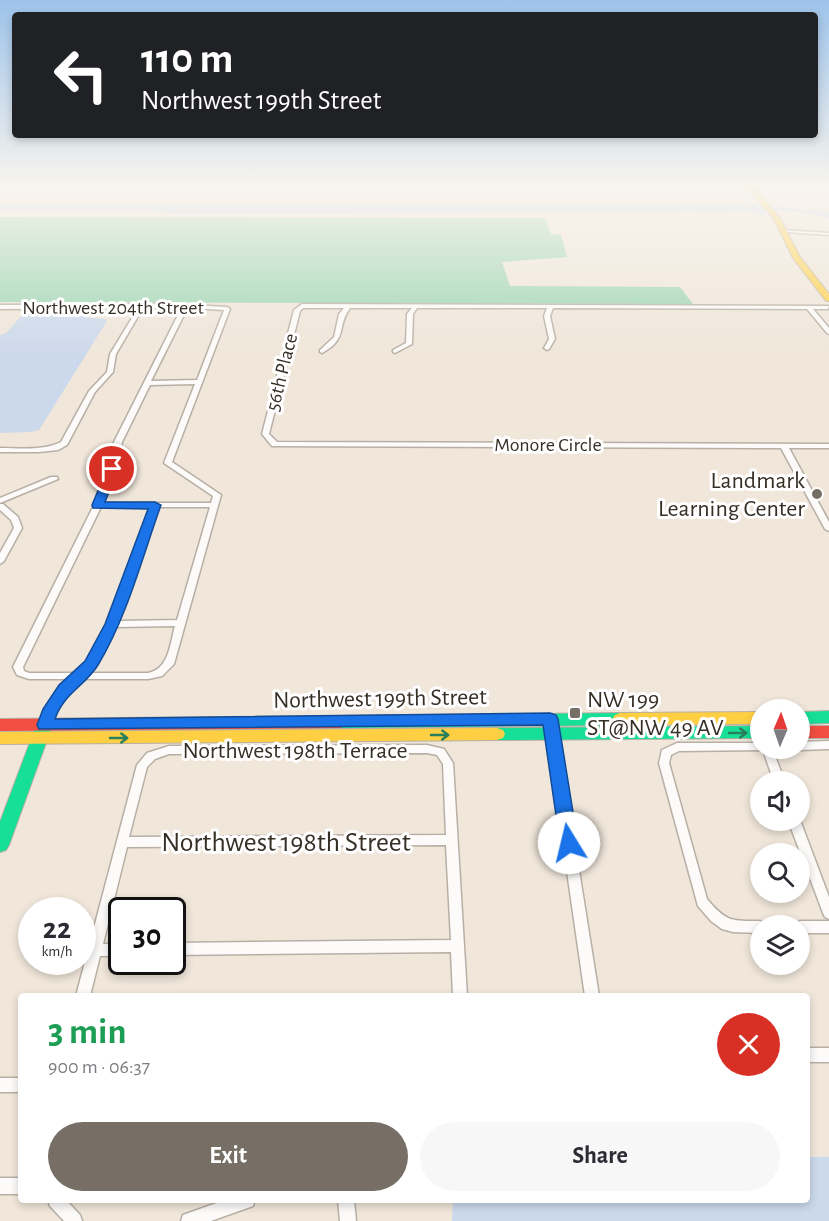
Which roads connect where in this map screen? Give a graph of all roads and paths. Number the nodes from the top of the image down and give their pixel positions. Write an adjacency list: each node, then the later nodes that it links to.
1 (793, 243): 4 (main road)
2 (796, 243): 3 (main road)
3 (829, 287)
4 (829, 299)
5 (141, 306): 9 (street, Northwest 204th Street); 11 (street, Northwest 204th Street); 22 (street)
6 (348, 306): 7 (street); 15 (street); 19 (street, 56th Place)
7 (416, 306): 8 (street); 16 (street)
8 (551, 306): 10 (street); 14 (street)
9 (187, 307): 17 (street); 18 (street, Northwest 204th Street)
10 (809, 307): 12 (street); 13 (street)
11 (0, 308)
12 (828, 308)
13 (829, 332)
14 (547, 348)
15 (322, 351)
16 (395, 351)
17 (148, 382): 18 (street); 25 (street)
18 (198, 382): 27 (street)
19 (268, 439): 20 (street, Monore Circle)
20 (783, 446): 21 (street, Monore Circle); 28 (street)
21 (829, 446)
22 (0, 450)
23 (54, 479): 24 (street)
24 (0, 503): 29 (street)
25 (98, 505): 26 (street); 32 (street)
26 (155, 505): 27 (street); 31 (street)
27 (215, 505): 30 (street)
28 (829, 529)
29 (1, 558)
30 (180, 623): 31 (street); 32 (street)
31 (112, 624): 32 (street)
32 (80, 675): 39 (street)
33 (810, 717): 34 (main road)
34 (829, 717)
35 (550, 719): 36 (main road, Northwest 199th Street); 37 (main road, Northwest 199th Street); 43 (street)
36 (750, 720)
37 (304, 722): 39 (main road, Northwest 199th Street); 45 (street)
38 (0, 725): 39 (main road, Northwest 199th Street)
39 (42, 731): 44 (main road, Northwest 199th Street); 45 (main road, Northwest 199th Street, one-way to 45); 52 (main road)
40 (750, 732): 43 (main road, Northwest 199th Street, one-way to 40)
41 (810, 732): 42 (main road)
42 (829, 732)
43 (552, 734): 45 (main road, Northwest 199th Street, one-way to 43); 63 (street)
44 (0, 738)
45 (301, 743): 50 (street, Northwest 198th Terrace); 51 (street, Northwest 198th Terrace)
46 (829, 745): 47 (street)
47 (810, 746)
48 (750, 747): 54 (street)
49 (798, 831): 53 (street)
50 (451, 840): 51 (street, Northwest 198th Street); 58 (street)
51 (122, 842): 57 (street)
52 (0, 845)
53 (829, 913)
54 (750, 927)
55 (810, 927): 56 (street)
56 (829, 927)
57 (96, 942)
58 (458, 946): 59 (street); 62 (street)
59 (186, 949)
60 (88, 975): 61 (street)
61 (84, 993)
62 (460, 993)
63 (592, 993)
64 (810, 1055): 65 (street)
65 (829, 1055)
66 (0, 1084): 67 (street)
67 (18, 1085)
68 (0, 1186): 69 (street)
69 (18, 1186)
70 (59, 1203): 73 (street)
71 (239, 1203): 74 (street)
72 (346, 1203): 75 (street)
73 (74, 1221)
74 (189, 1221)
75 (348, 1221)

